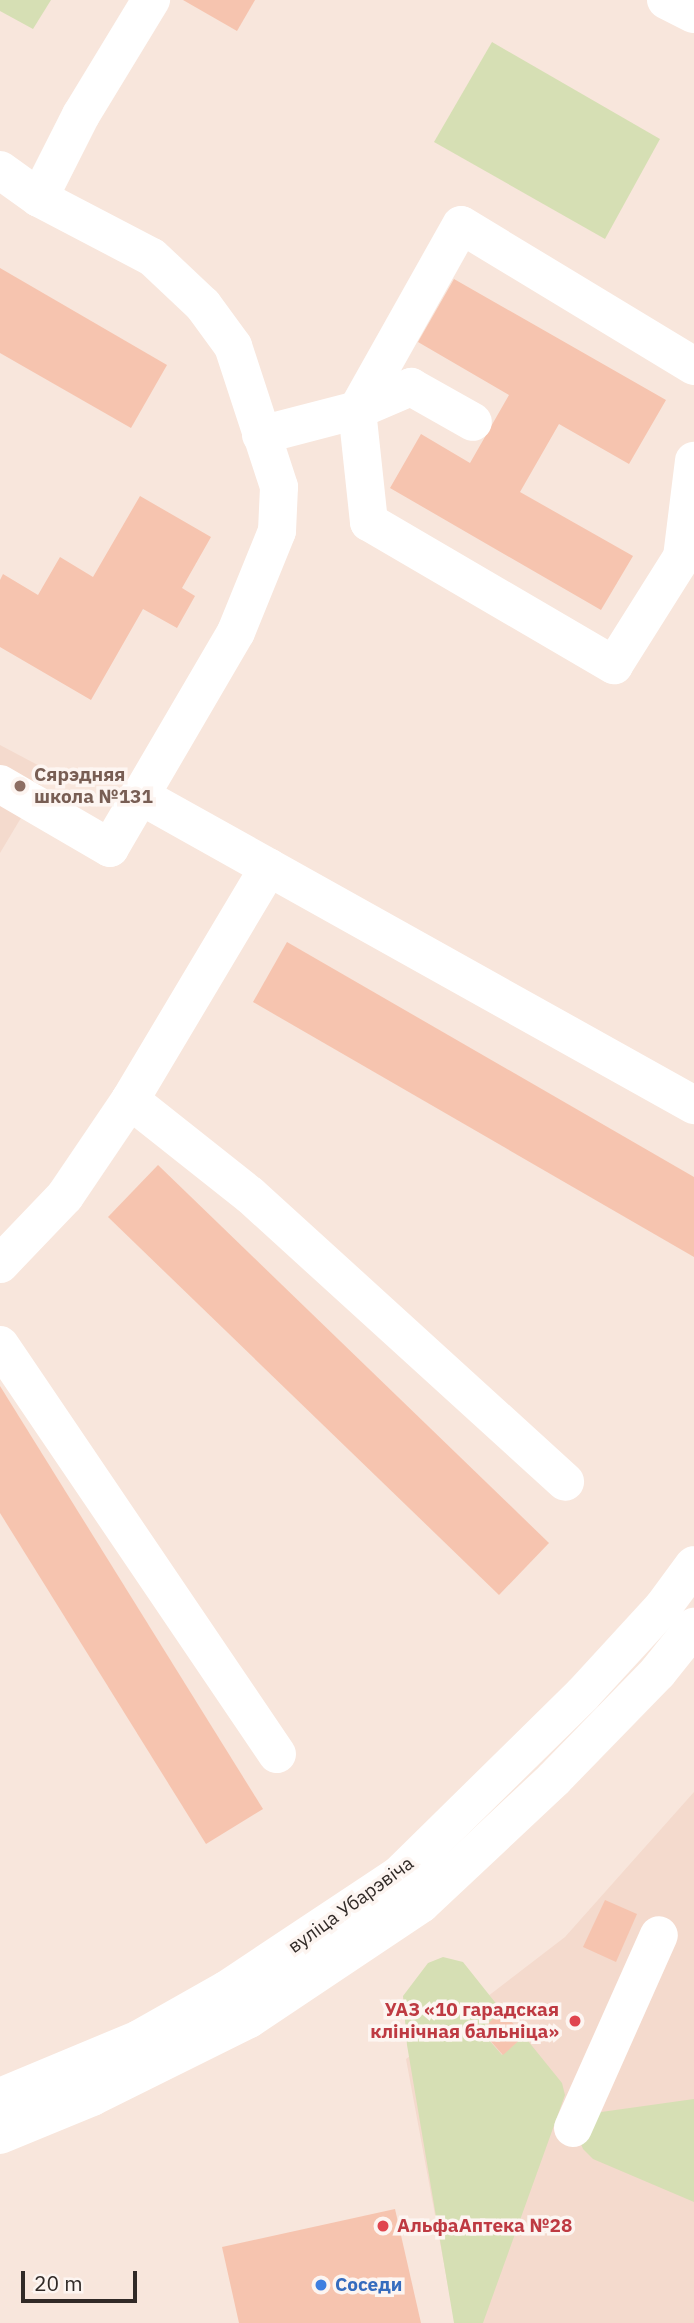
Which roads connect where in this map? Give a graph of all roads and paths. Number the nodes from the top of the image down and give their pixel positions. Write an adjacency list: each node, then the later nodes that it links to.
1 (151, 0): 5 (main road)
2 (666, 0): 3 (main road)
3 (694, 14)
4 (0, 170): 5 (main road)
5 (39, 198): 9 (main road)
6 (694, 366): 7 (main road)
7 (357, 410): 8 (main road); 9 (main road); 10 (main road)
8 (473, 422)
9 (261, 435): 12 (main road)
10 (694, 461)
11 (0, 784): 12 (main road)
12 (139, 795): 13 (main road)
13 (269, 867): 14 (main road); 15 (main road)
14 (130, 1100): 16 (main road); 18 (main road)
15 (694, 1105)
16 (0, 1264)
17 (0, 1345): 21 (main road)
18 (565, 1482)
19 (694, 1565): 23 (main road, вуліца Убарэвіча)
20 (694, 1627): 25 (main road, вуліца Убарэвіча)
21 (277, 1754)
22 (659, 1935): 24 (main road)
23 (0, 2097)
24 (573, 2128)
25 (0, 2135)

